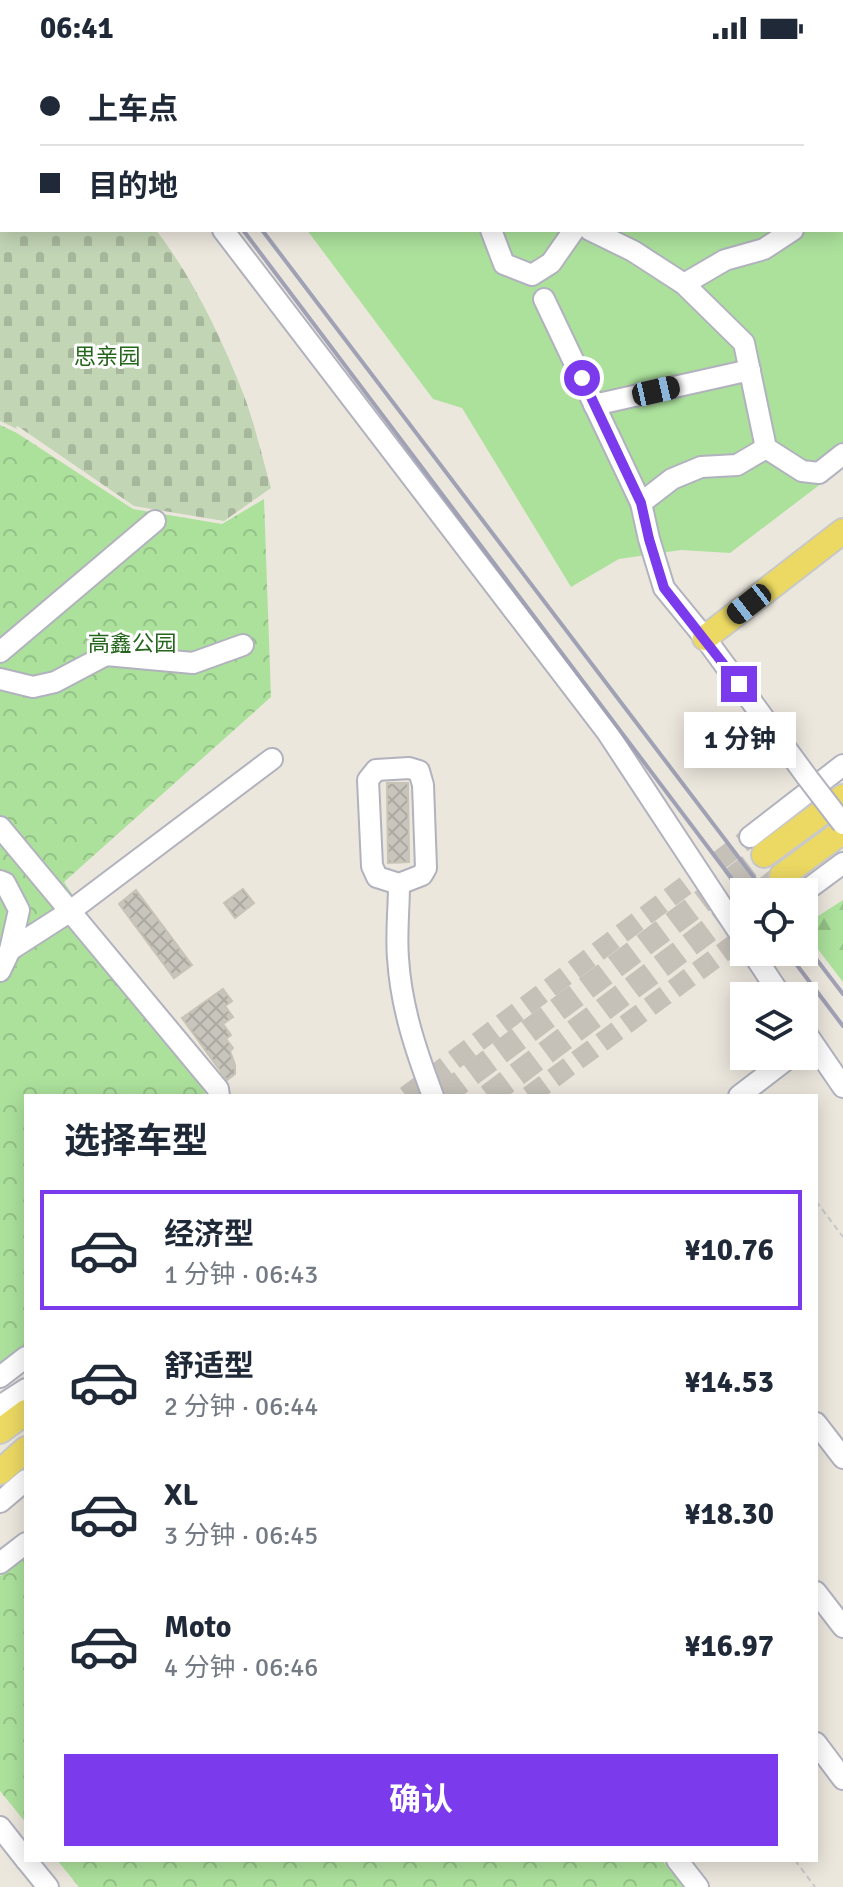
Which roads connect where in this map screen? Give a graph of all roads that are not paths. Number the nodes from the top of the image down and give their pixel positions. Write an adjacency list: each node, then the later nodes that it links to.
1 (225, 232): 32 (street)
2 (492, 232): 3 (street)
3 (573, 232)
4 (594, 232): 6 (street)
5 (790, 232): 6 (street)
6 (684, 284): 8 (street)
7 (544, 299): 9 (street)
8 (750, 370): 9 (street); 10 (street)
9 (594, 405): 12 (street)
10 (766, 448): 11 (street); 12 (street)
11 (843, 454)
12 (641, 503): 15 (street)
13 (155, 521): 17 (street)
14 (843, 531): 15 (main road)
15 (705, 638): 22 (street, bridge)
16 (243, 645): 18 (street)
17 (0, 652)
18 (0, 679)
19 (272, 759): 31 (street)
20 (843, 765): 25 (street)
21 (843, 797): 25 (main road)
22 (843, 824)
23 (0, 827): 31 (street)
24 (843, 831): 27 (main road)
25 (757, 846)
26 (843, 863): 29 (street)
27 (782, 876)
28 (0, 881): 33 (street)
29 (818, 882)
30 (399, 884): 30 (street); 39 (street)
31 (69, 912): 33 (street); 38 (street)
32 (730, 919)
33 (10, 950): 34 (street)
34 (0, 971)
35 (818, 1055): 37 (street)
36 (773, 1070): 40 (street)
37 (843, 1087)
38 (219, 1094)
39 (432, 1094)
40 (742, 1094)
41 (24, 1359): 42 (street)
42 (0, 1377)
43 (24, 1390): 44 (street)
44 (0, 1406)
45 (24, 1413): 47 (main road)
46 (818, 1426): 49 (street)
47 (0, 1431)
48 (24, 1451): 50 (main road)
49 (843, 1458)
50 (0, 1472)
51 (24, 1482): 52 (street)
52 (0, 1502)
53 (24, 1544): 54 (street)
54 (0, 1562)
55 (818, 1595): 56 (street)
56 (843, 1627)
57 (818, 1746): 58 (street)
58 (843, 1779)
59 (0, 1827): 60 (street)
60 (24, 1857)
61 (28, 1862): 63 (street)
62 (679, 1862): 64 (street)
63 (48, 1887)
64 (698, 1887)

